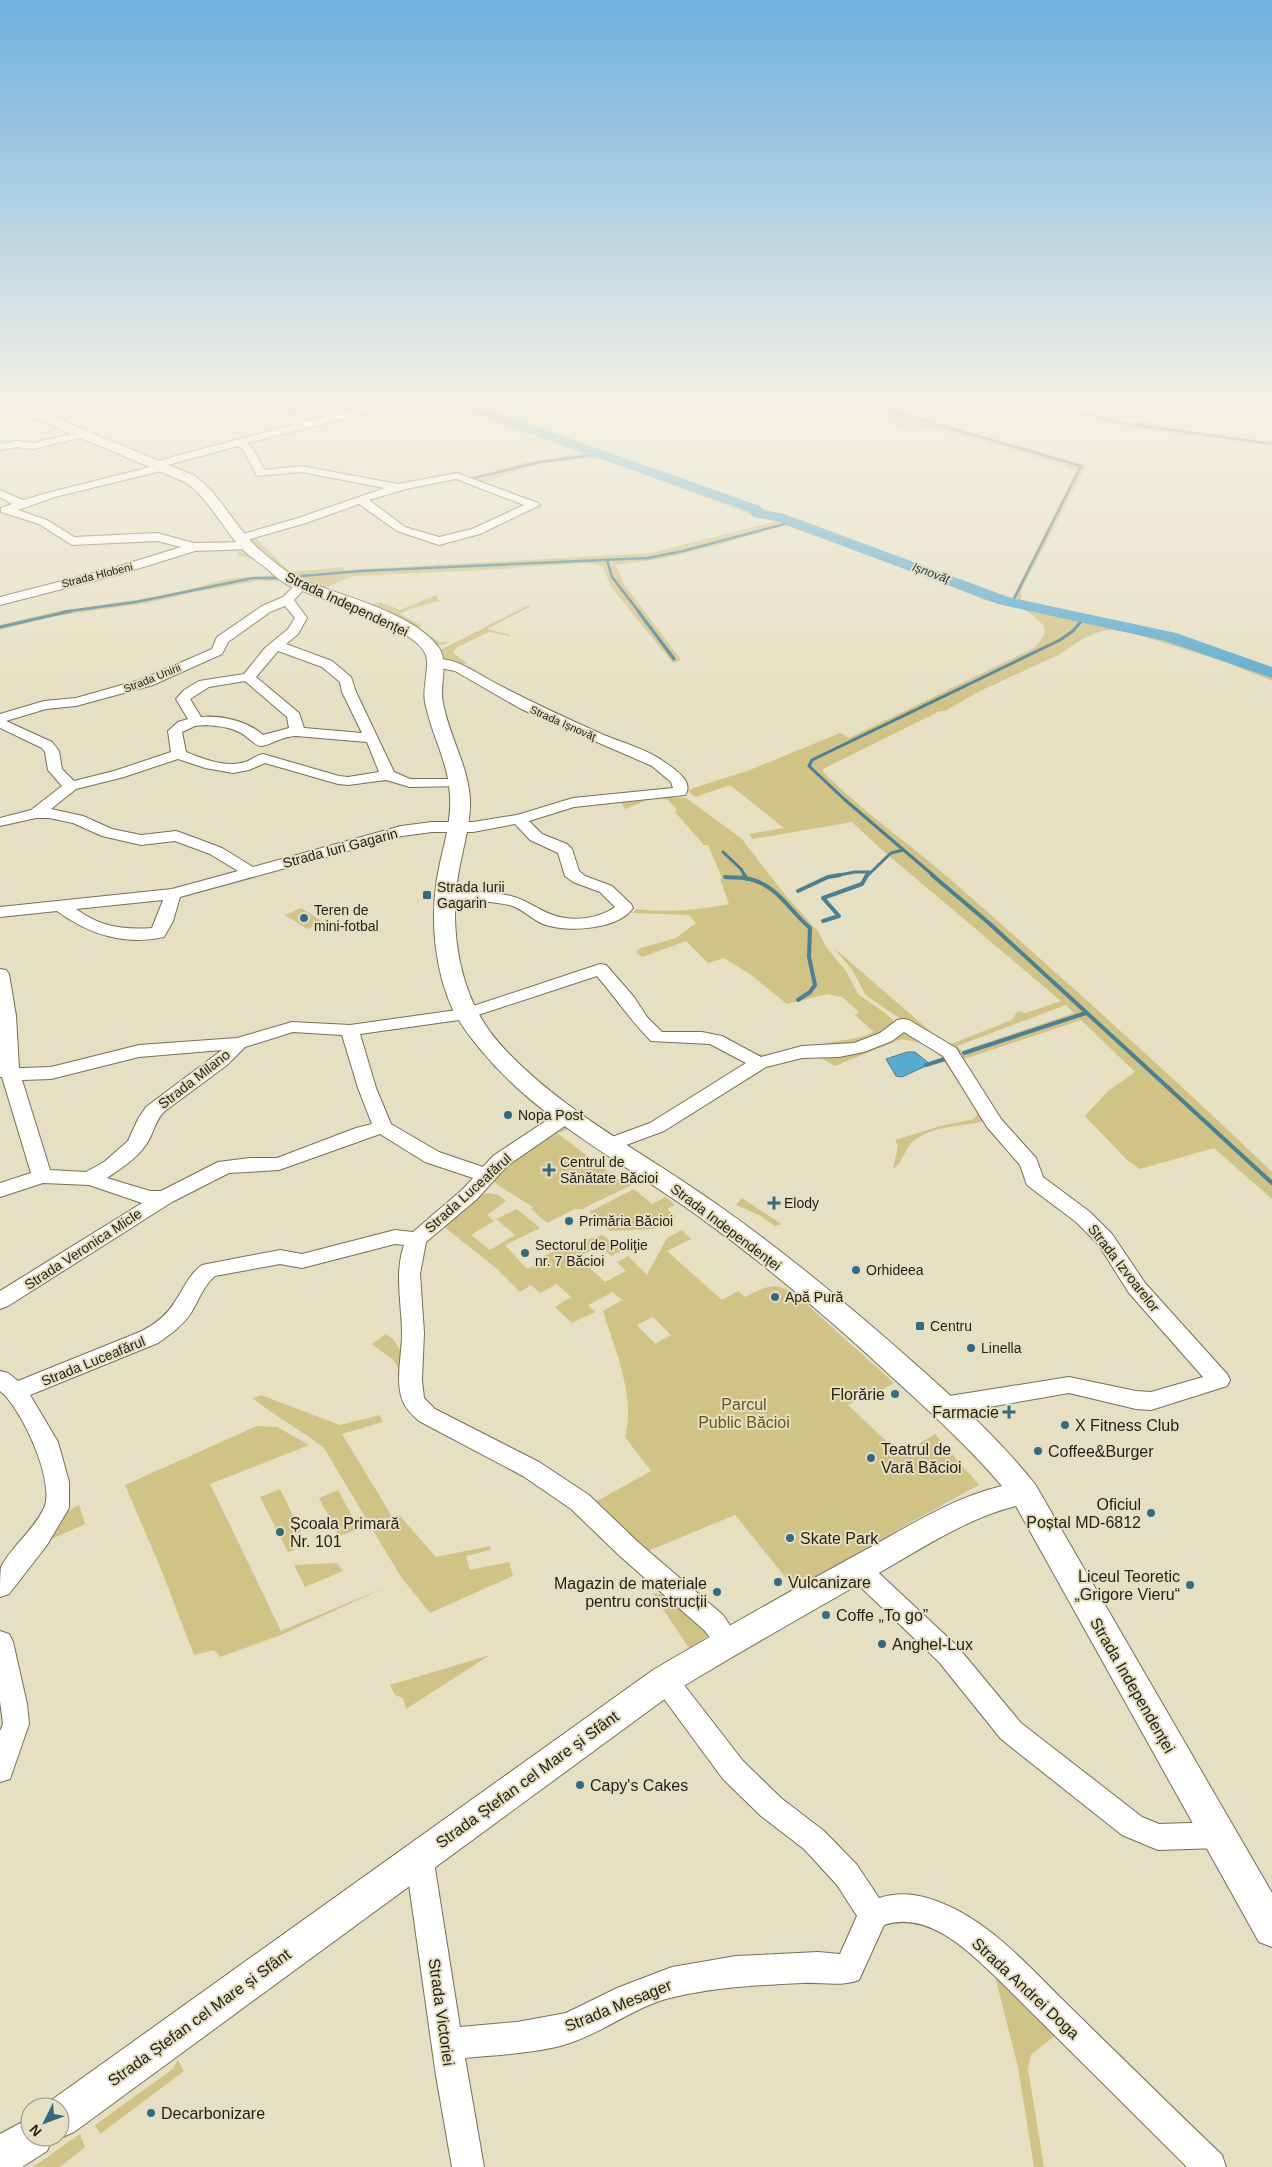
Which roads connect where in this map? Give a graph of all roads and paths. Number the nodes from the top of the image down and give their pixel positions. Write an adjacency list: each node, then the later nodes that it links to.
1 (21, 504): 6 (street)
2 (214, 504): 7 (main road, Strada Independenței)
3 (350, 504): 7 (street, Strada Hlobeni)
4 (367, 504): 5 (street)
5 (532, 504)
6 (4, 511): 8 (street, Strada Hlobeni)
7 (243, 542): 8 (street, Strada Hlobeni); 9 (main road, Strada Independenței)
8 (194, 547): 11 (street, Strada Hlobeni)
9 (291, 580): 10 (street, Strada Unirii); 13 (main road, Strada Independenței)
10 (287, 600): 12 (street); 15 (street, Strada Unirii)
11 (0, 601)
12 (278, 646): 14 (street); 19 (street)
13 (436, 663): 24 (main road, Strada Independenței); 26 (street, Strada Ișnovăț)
14 (248, 677): 16 (street); 18 (street)
15 (0, 718)
16 (196, 720): 20 (street); 21 (street)
17 (0, 723): 25 (street)
18 (297, 730): 19 (street); 20 (street)
19 (370, 738): 23 (street)
20 (262, 742): 22 (street)
21 (179, 754): 22 (street); 25 (street)
22 (263, 758): 23 (street)
23 (388, 775): 24 (street)
24 (459, 782): 30 (main road, Strada Independenței)
25 (71, 786): 27 (street)
26 (680, 792): 28 (street, Strada Iuri Gagarin)
27 (36, 813): 29 (street); 31 (street)
28 (518, 819): 30 (street, Strada Iuri Gagarin); 32 (street)
29 (0, 823)
30 (456, 828): 31 (street, Strada Iuri Gagarin); 32 (main road, Strada Independenței)
31 (250, 872): 33 (street, Strada Iuri Gagarin)
32 (446, 893): 37 (main road, Strada Independenței)
33 (173, 894): 34 (street, Strada Iuri Gagarin); 34 (street)
34 (61, 906): 35 (street, Strada Iuri Gagarin)
35 (0, 912)
36 (0, 974): 41 (street)
37 (466, 1014): 38 (street); 40 (street); 42 (main road, Strada Independenței)
38 (350, 1030): 39 (street); 43 (street)
39 (239, 1042): 41 (street); 47 (street, Strada Milano)
40 (759, 1063): 44 (street); 53 (street, Strada Izvoarelor)
41 (5, 1072): 46 (street)
42 (568, 1115): 44 (main road, Strada Independenței); 45 (street, Strada Luceafărul)
43 (383, 1127): 45 (street); 49 (street, Strada Veronica Micle)
44 (610, 1144): 53 (main road, Strada Independenței)
45 (485, 1175): 50 (street, Strada Luceafărul)
46 (42, 1176): 47 (street, Strada Veronica Micle); 48 (street, Strada Veronica Micle)
47 (90, 1180): 49 (street, Strada Veronica Micle)
48 (0, 1190)
49 (165, 1196): 51 (street, Strada Veronica Micle)
50 (417, 1239): 52 (street, Strada Luceafărul); 58 (street)
51 (0, 1301)
52 (8, 1385): 56 (street)
53 (943, 1406): 54 (main road, Strada Independenței)
54 (1024, 1492): 55 (main road, Strada Ștefan cel Mare și Sfânt); 61 (main road, Strada Independenței)
55 (858, 1569): 58 (main road, Strada Ștefan cel Mare și Sfânt); 61 (street)
56 (0, 1587)
57 (0, 1642): 60 (street)
58 (728, 1642): 59 (main road, Strada Ștefan cel Mare și Sfânt)
59 (665, 1680): 62 (main road, Strada Ștefan cel Mare și Sfânt); 63 (street)
60 (0, 1770)
61 (1218, 1835): 64 (main road, Strada Independenței)
62 (419, 1856): 65 (street, Strada Victoriei); 66 (main road, Strada Ștefan cel Mare și Sfânt)
63 (873, 1914): 65 (street, Strada Mesager); 70 (street, Strada Andrei Doga)
64 (1272, 1929)
65 (447, 2044): 69 (street, Strada Victoriei)
66 (70, 2111)
67 (20, 2145): 68 (main road)
68 (0, 2157)
69 (468, 2167)
70 (1210, 2167)

